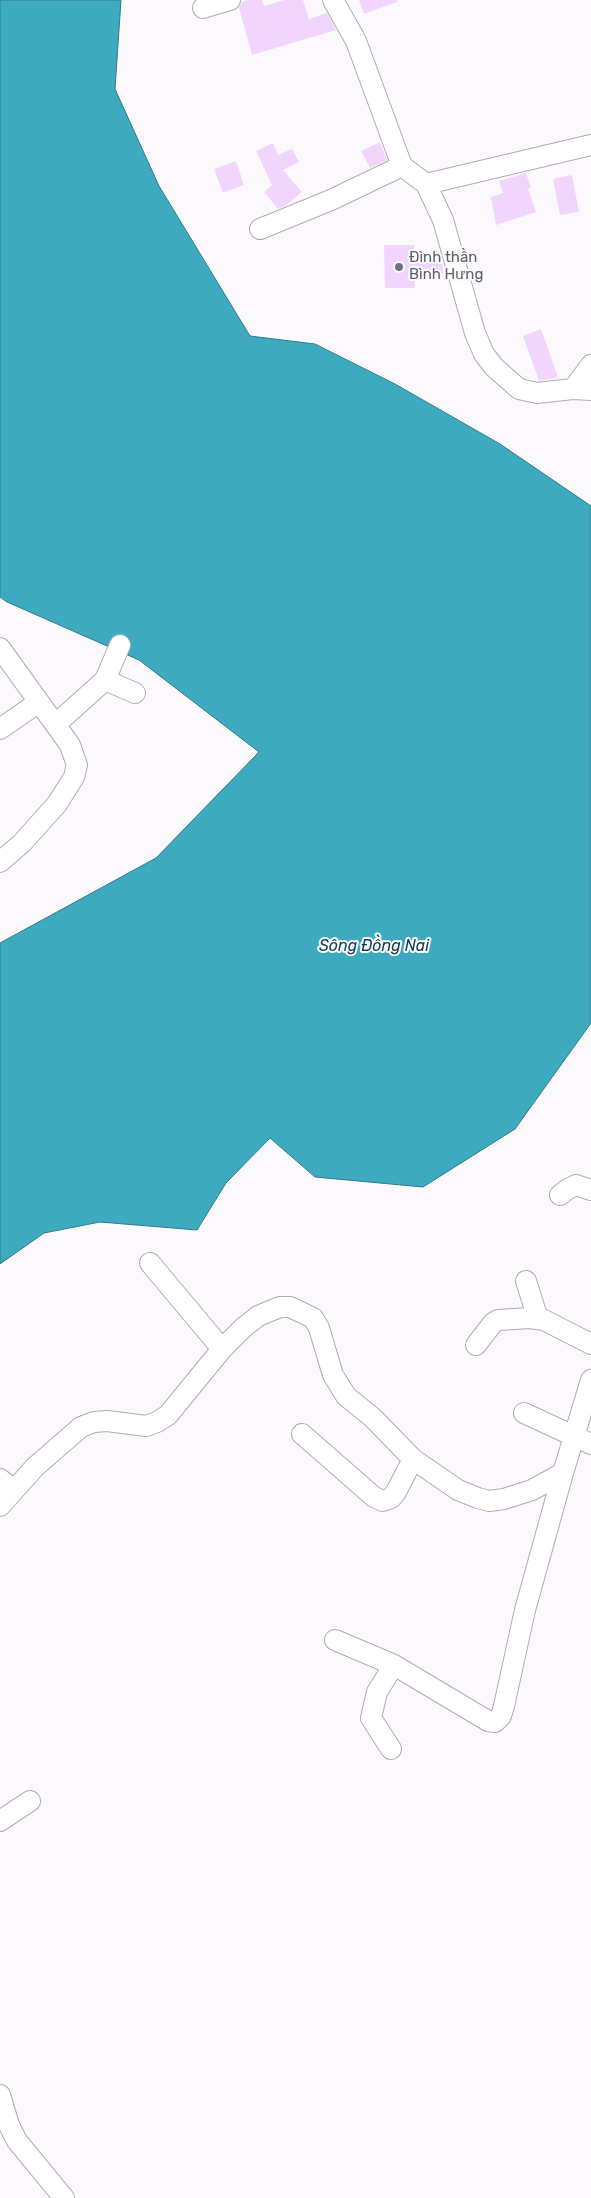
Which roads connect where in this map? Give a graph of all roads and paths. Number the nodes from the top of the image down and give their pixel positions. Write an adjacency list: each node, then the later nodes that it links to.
1 (230, 0): 3 (street)
2 (333, 0): 5 (street)
3 (203, 8)
4 (591, 145): 6 (street)
5 (402, 166): 6 (street); 7 (street)
6 (426, 184): 9 (street)
7 (260, 230)
8 (591, 366): 9 (street)
9 (582, 390)
10 (120, 645): 12 (street)
11 (0, 648): 14 (street)
12 (105, 680): 13 (street); 15 (street)
13 (135, 693)
14 (39, 702): 15 (street); 16 (street)
15 (56, 724): 17 (street)
16 (0, 729)
17 (0, 862)
18 (591, 1190): 19 (street)
19 (560, 1196)
20 (150, 1263): 25 (street)
21 (526, 1281): 22 (street)
22 (538, 1319): 23 (street); 24 (street)
23 (591, 1344)
24 (476, 1345)
25 (222, 1349): 30 (street); 32 (street)
26 (591, 1380): 29 (street)
27 (524, 1413): 29 (street)
28 (302, 1434): 30 (street)
29 (582, 1440): 31 (street)
30 (413, 1459): 31 (street)
31 (563, 1474): 35 (street)
32 (7, 1484): 33 (street)
33 (0, 1506)
34 (335, 1640): 35 (street)
35 (394, 1665): 36 (street)
36 (392, 1749)
37 (30, 1802): 38 (street)
38 (0, 1821)
39 (0, 2095): 40 (street)
40 (8, 2142): 41 (street)
41 (64, 2198)

